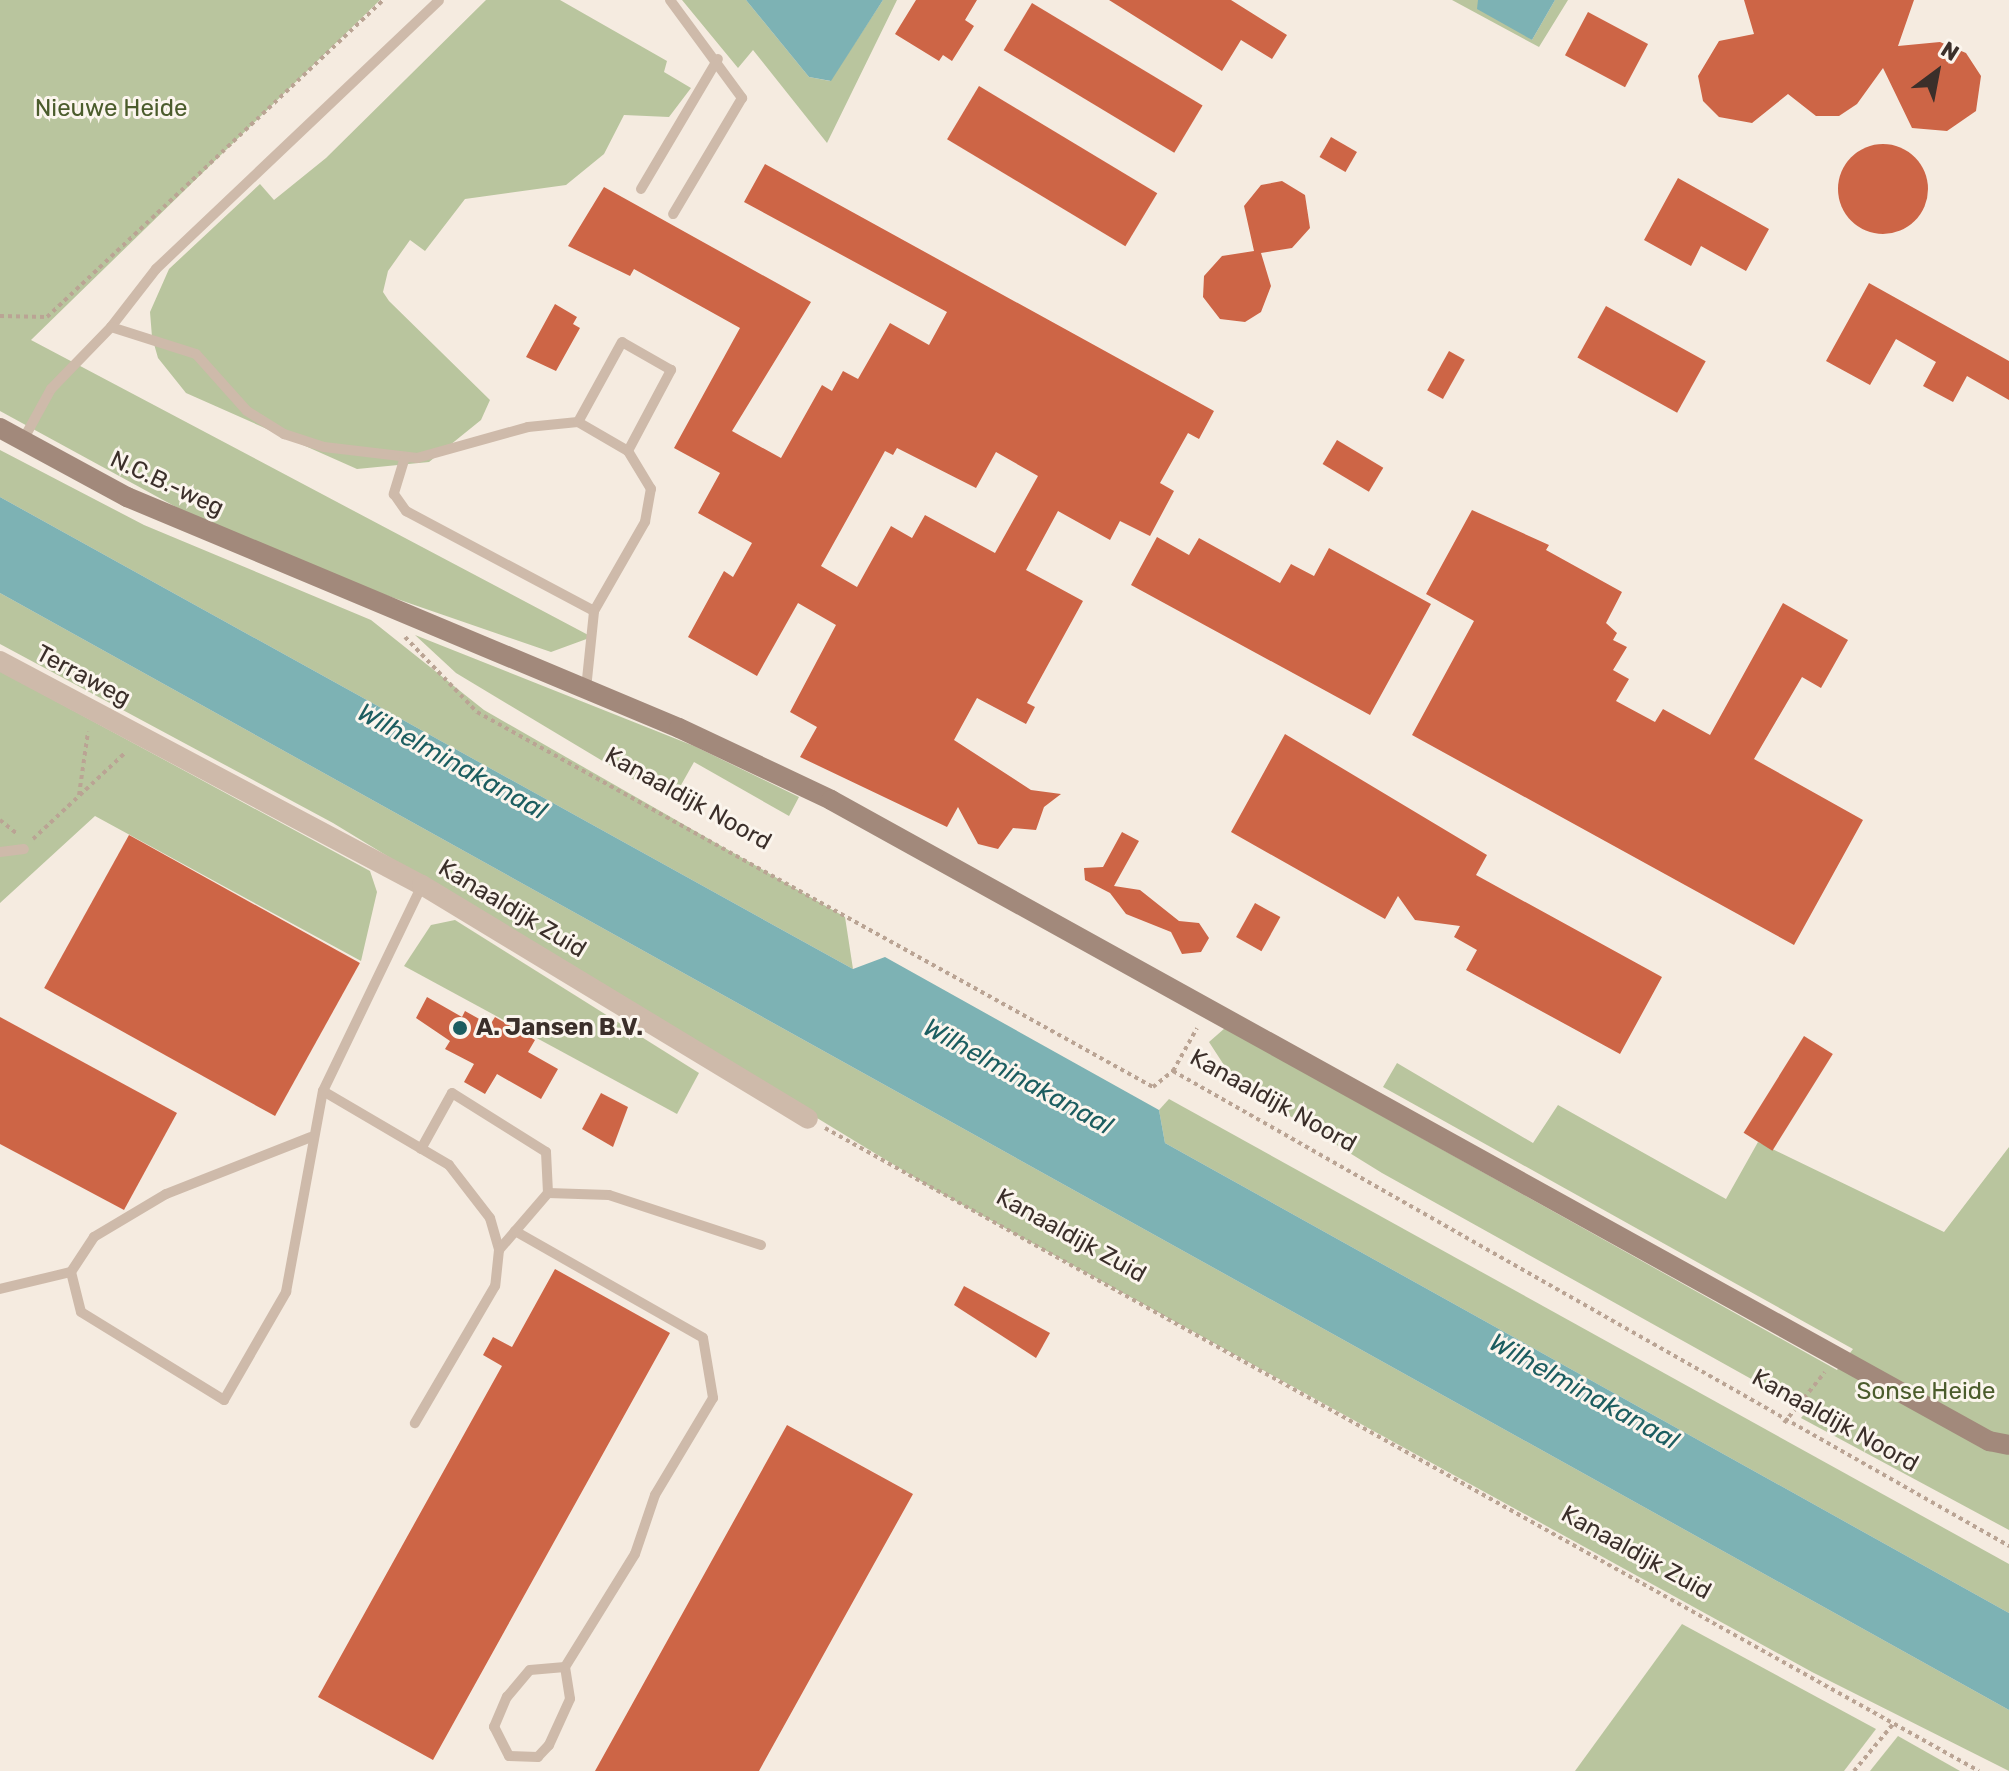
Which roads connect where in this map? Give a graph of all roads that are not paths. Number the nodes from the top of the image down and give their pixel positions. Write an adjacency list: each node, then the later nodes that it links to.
1 (439, 0): 6 (lane)
2 (670, 0): 3 (lane)
3 (718, 59): 4 (lane); 5 (lane)
4 (641, 189)
5 (673, 214)
6 (111, 327): 9 (lane); 11 (lane)
7 (578, 422): 10 (lane); 10 (lane); 11 (lane)
8 (0, 428): 9 (street, N.C.B.-weg)
9 (23, 440): 12 (street, N.C.B.-weg)
10 (628, 451): 13 (lane)
11 (405, 457): 13 (lane)
12 (315, 579): 15 (street, Kanaaldijk Noord)
13 (594, 611): 15 (lane)
14 (0, 661): 16 (street, Terraweg)
15 (586, 689): 31 (street, Kanaaldijk Noord)
16 (143, 737): 19 (street, Kanaaldijk Zuid)
17 (26, 846): 18 (lane)
18 (0, 852)
19 (422, 885): 20 (lane); 21 (street, Kanaaldijk Zuid)
20 (323, 1091): 22 (lane); 23 (lane)
21 (808, 1119)
22 (311, 1137): 28 (lane); 28 (lane)
23 (421, 1149): 24 (lane); 27 (lane)
24 (548, 1193): 25 (lane); 26 (lane)
25 (515, 1231): 27 (lane); 32 (lane)
26 (761, 1245)
27 (499, 1250): 30 (lane)
28 (71, 1272): 29 (lane)
29 (0, 1289)
30 (415, 1423)
31 (2009, 1445)
32 (565, 1667): 32 (lane)

